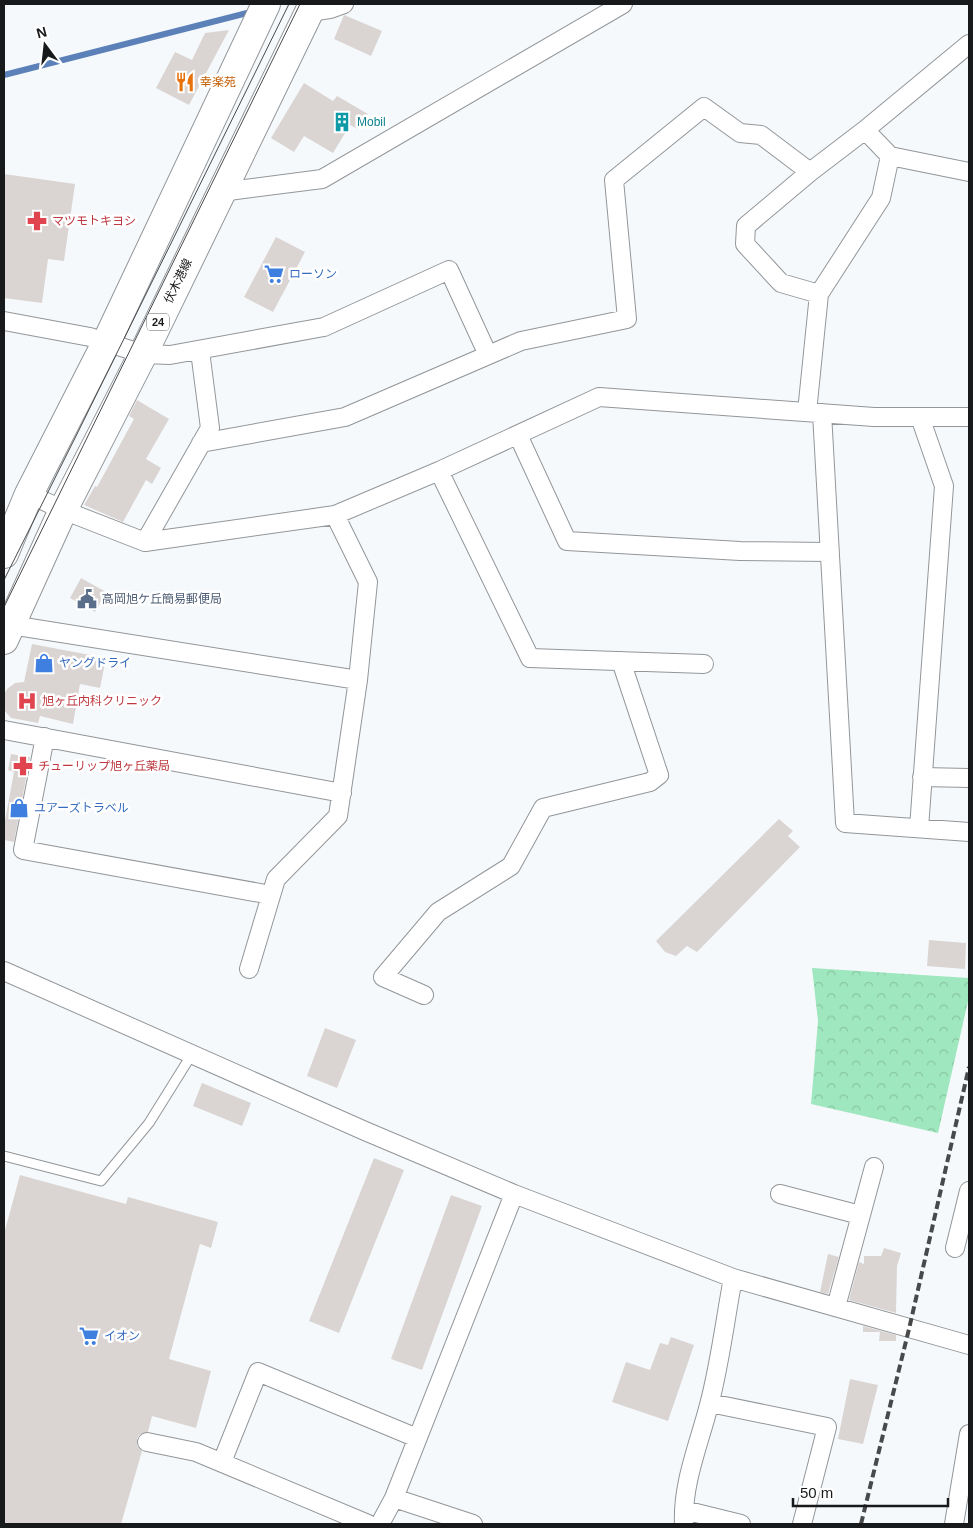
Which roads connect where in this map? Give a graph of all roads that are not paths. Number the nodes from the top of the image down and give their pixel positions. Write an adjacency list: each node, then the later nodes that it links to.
1 (266, 4): 13 (main road)
2 (344, 4): 4 (street)
3 (623, 4): 10 (street)
4 (311, 8): 10 (main road, 伏木港線 / 24)
5 (969, 44): 6 (street)
6 (865, 130): 7 (street); 8 (street)
7 (890, 156): 9 (street); 11 (street)
8 (810, 172): 11 (street); 16 (street)
9 (969, 172)
10 (221, 192): 15 (main road, 伏木港線 / 24)
11 (819, 294): 17 (street)
12 (4, 321): 13 (street)
13 (106, 343): 15 (street); 23 (main road)
14 (200, 351): 15 (street); 16 (street); 21 (street)
15 (143, 354): 24 (main road, 伏木港線 / 24)
16 (488, 355): 21 (street)
17 (814, 413): 18 (street); 20 (street); 27 (street)
18 (920, 417): 19 (street); 35 (street)
19 (969, 417)
20 (518, 435): 22 (street); 27 (street)
21 (201, 443): 26 (street)
22 (439, 471): 25 (street); 30 (street)
23 (29, 494): 24 (street); 28 (main road)
24 (63, 510): 26 (street); 29 (main road, 伏木港線 / 24)
25 (335, 515): 26 (street); 32 (street)
26 (145, 542)
27 (830, 552): 38 (street)
28 (4, 554)
29 (8, 632): 32 (street)
30 (621, 661): 31 (street); 43 (street)
31 (704, 664)
32 (358, 680): 37 (street)
33 (4, 730): 34 (street)
34 (45, 737): 37 (street); 40 (street)
35 (922, 777): 36 (street); 38 (street)
36 (969, 778)
37 (342, 793): 40 (street)
38 (919, 828): 39 (street)
39 (969, 832)
40 (270, 895): 41 (street)
41 (249, 969)
42 (4, 971): 44 (street)
43 (424, 995)
44 (192, 1054): 45 (lane); 48 (street)
45 (4, 1156)
46 (874, 1167): 50 (street)
47 (969, 1191): 51 (street)
48 (514, 1194): 52 (street); 57 (street)
49 (780, 1194): 50 (street)
50 (860, 1215): 53 (street)
51 (955, 1248)
52 (733, 1278): 53 (street); 55 (street)
53 (836, 1307): 54 (street)
54 (969, 1345)
55 (710, 1403): 61 (street); 66 (street)
56 (969, 1434): 67 (street)
57 (418, 1438): 59 (street); 60 (street)
58 (147, 1442): 59 (street)
59 (222, 1462): 62 (street)
60 (394, 1498): 63 (street); 64 (street)
61 (684, 1517): 65 (street)
62 (368, 1524)
63 (380, 1524)
64 (473, 1524)
65 (741, 1524)
66 (802, 1524)
67 (954, 1524)

